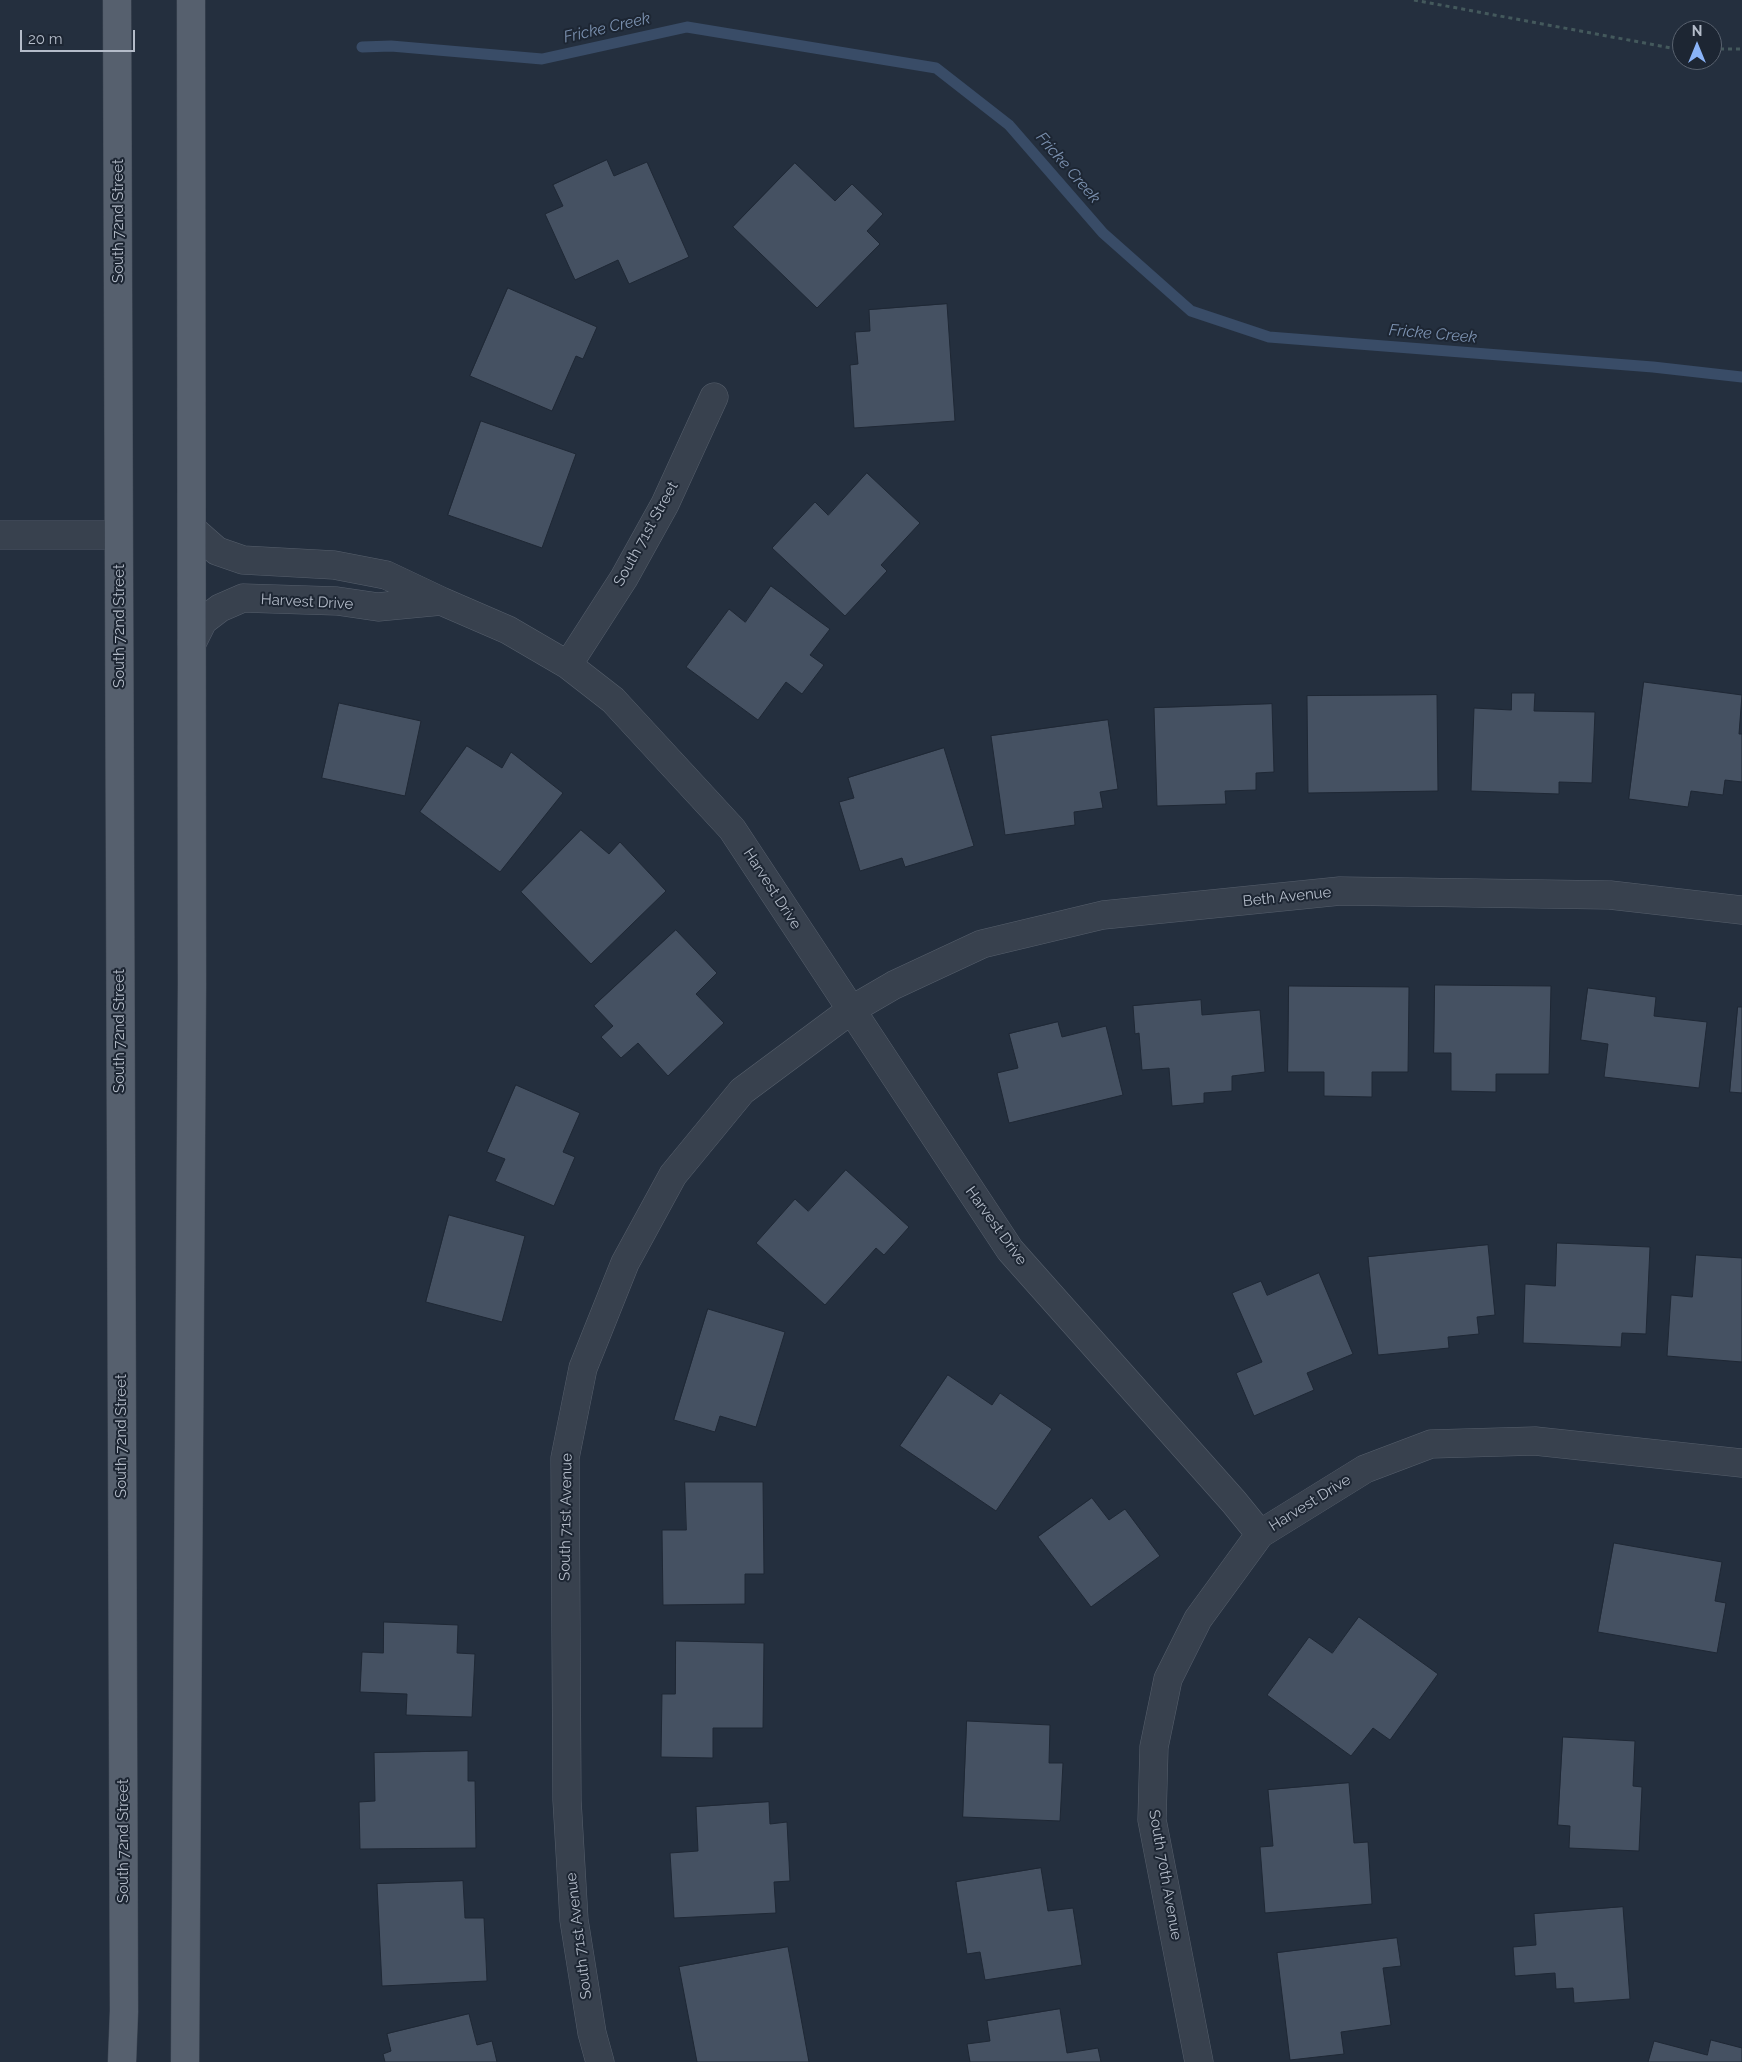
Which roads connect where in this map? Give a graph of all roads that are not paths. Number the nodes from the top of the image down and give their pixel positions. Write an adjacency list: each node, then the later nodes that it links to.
1 (117, 0): 6 (main road, South 72nd Street)
2 (191, 0): 4 (main road)
3 (714, 397): 9 (street, South 71st Street)
4 (192, 529): 7 (street, Harvest Drive); 8 (main road)
5 (0, 535): 6 (street)
6 (118, 535): 14 (main road, South 72nd Street)
7 (441, 601): 8 (street, Harvest Drive); 9 (street, Harvest Drive)
8 (192, 643): 15 (main road)
9 (568, 665): 11 (street, Harvest Drive)
10 (1742, 910): 11 (street, Beth Avenue)
11 (851, 1010): 13 (street, Harvest Drive); 16 (street, South 71st Avenue)
12 (1742, 1463): 13 (street, Harvest Drive)
13 (1260, 1534): 17 (street, South 70th Avenue)
14 (122, 2062)
15 (185, 2062)
16 (600, 2062)
17 (1199, 2062)

